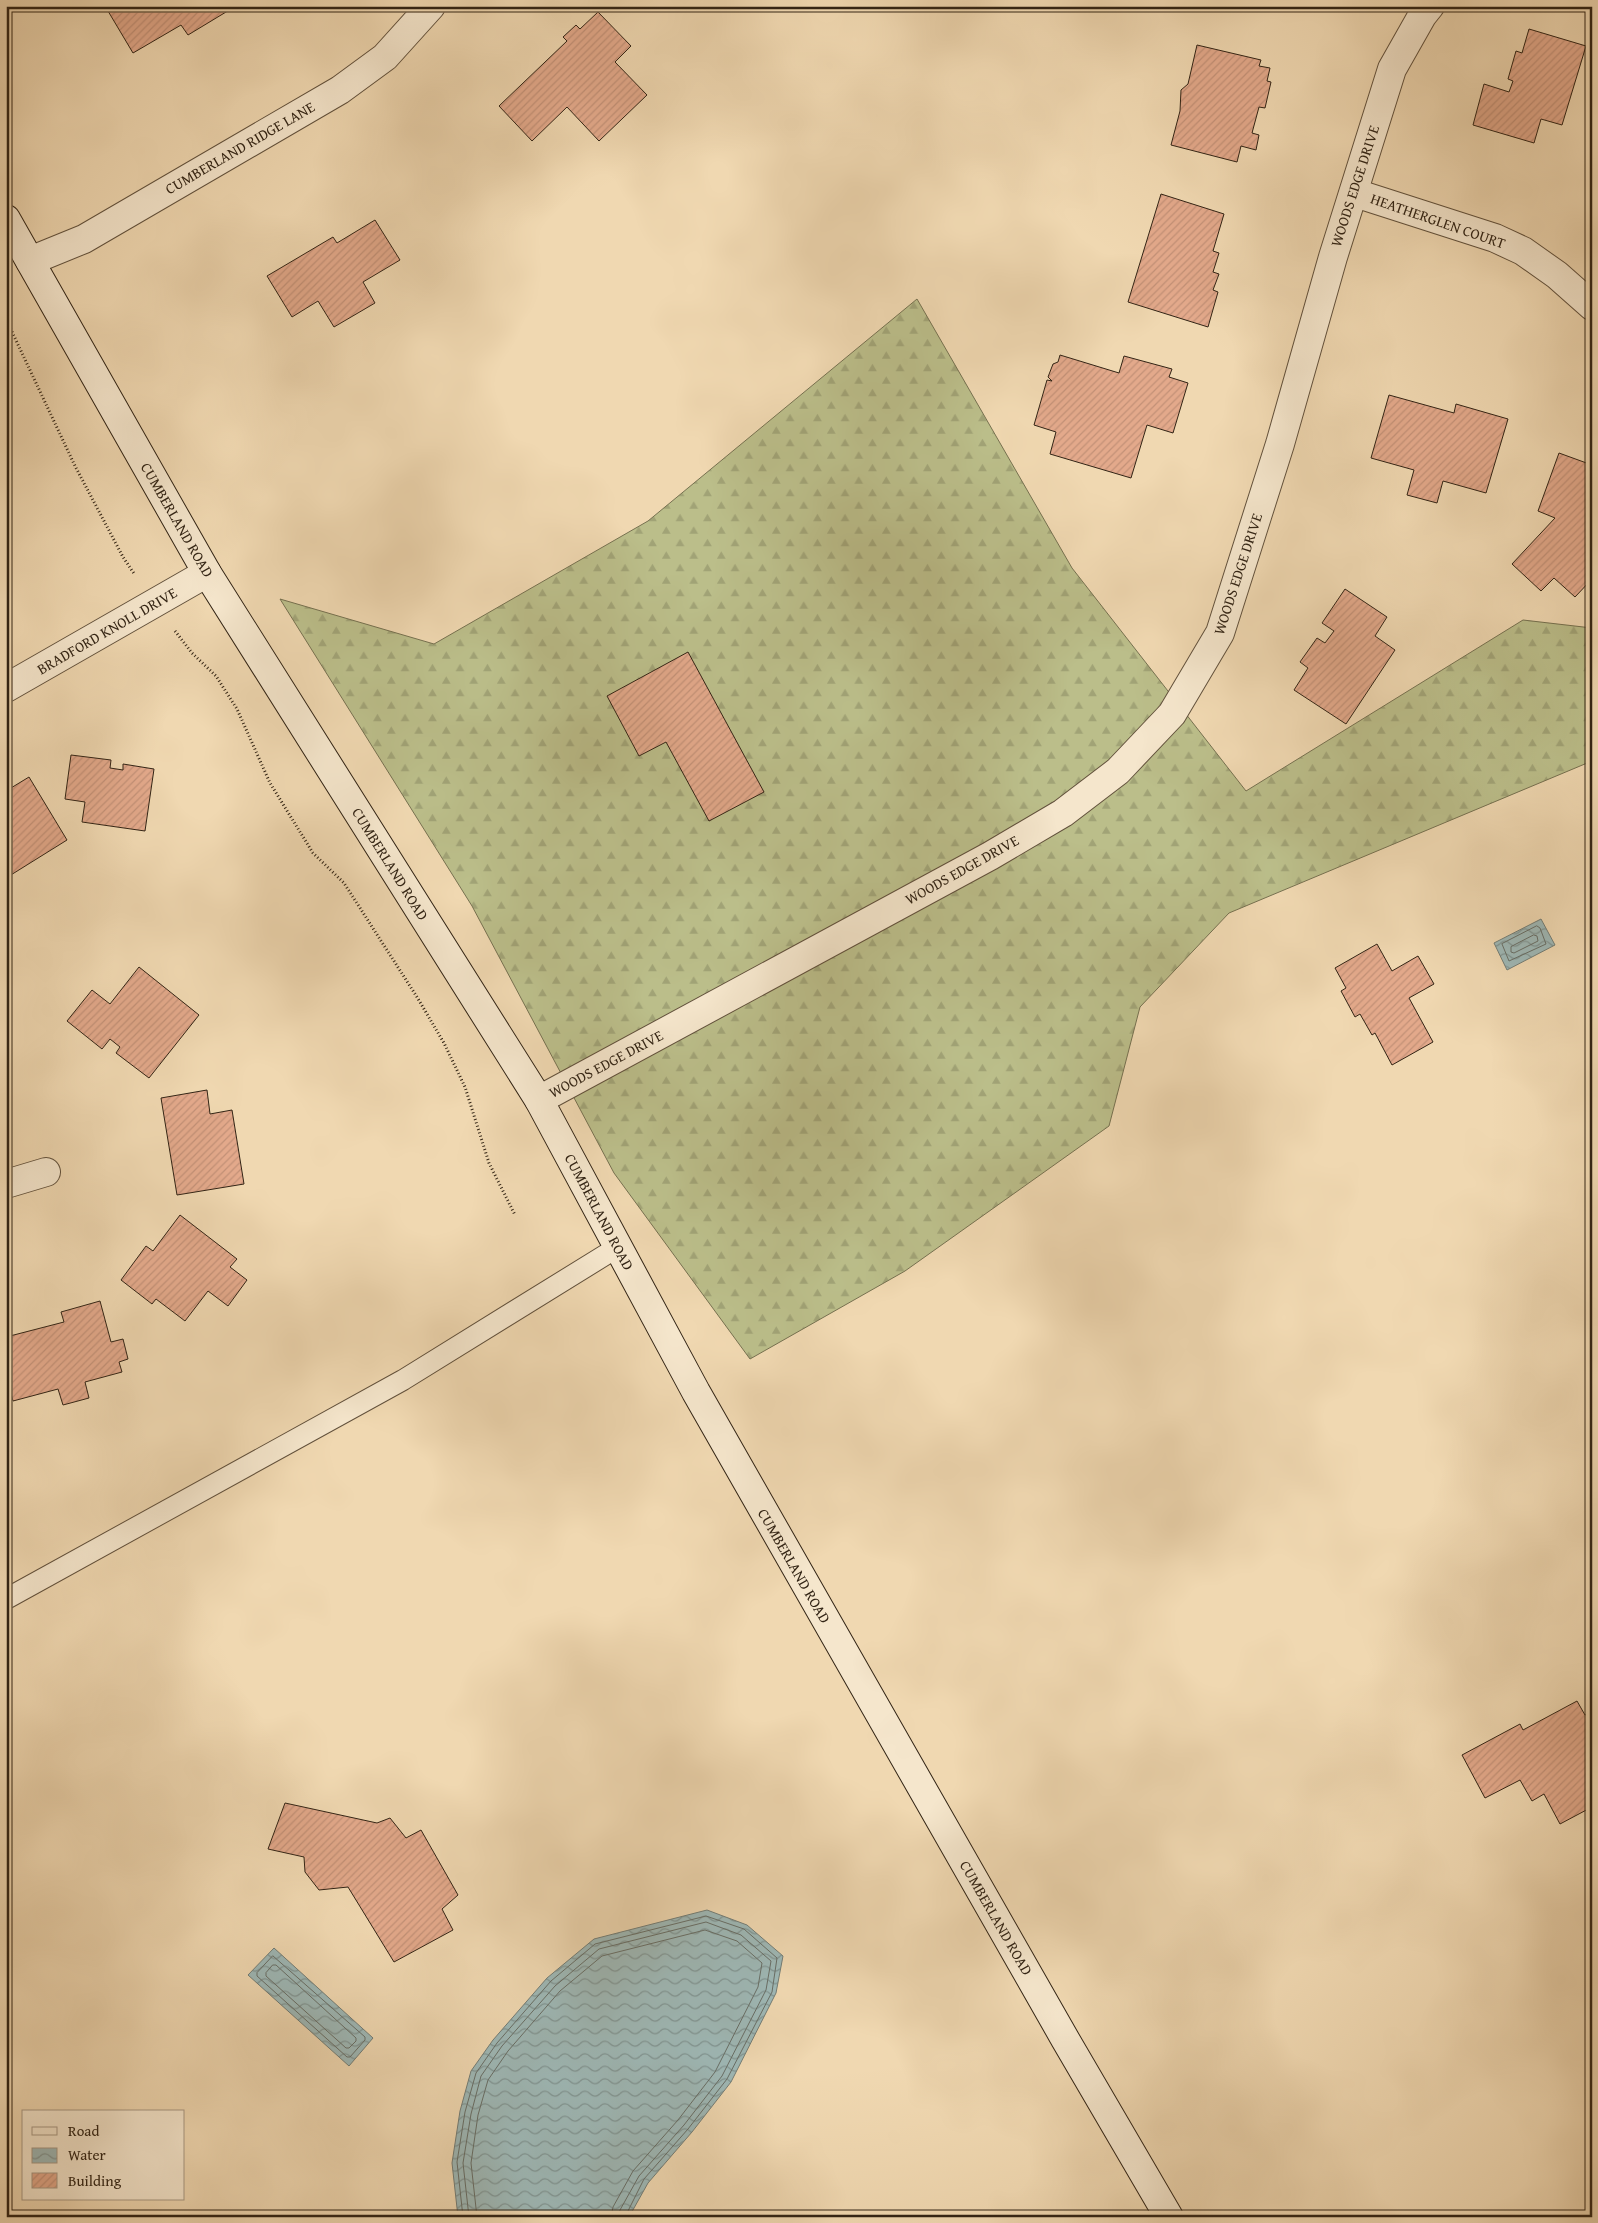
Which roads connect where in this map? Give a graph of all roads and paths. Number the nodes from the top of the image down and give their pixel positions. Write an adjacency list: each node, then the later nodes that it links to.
1 (431, 6): 5 (street, CUMBERLAND RIDGE LANE)
2 (1430, 6): 3 (street, WOODS EDGE DRIVE)
3 (1354, 193): 6 (street, HEATHERGLEN COURT); 12 (street, WOODS EDGE DRIVE)
4 (6, 219): 5 (street, CUMBERLAND ROAD)
5 (30, 261): 9 (street, CUMBERLAND ROAD)
6 (1592, 306)
7 (6, 319): 8 (path)
8 (123, 557)
9 (208, 573): 11 (street, BRADFORD KNOLL DRIVE); 12 (street, CUMBERLAND ROAD)
10 (192, 653): 15 (path)
11 (6, 688)
12 (539, 1100): 16 (street, CUMBERLAND ROAD)
13 (46, 1172): 14 (street)
14 (6, 1184)
15 (515, 1215)
16 (618, 1247): 17 (lane); 18 (street, CUMBERLAND ROAD)
17 (6, 1599)
18 (1169, 2217)

